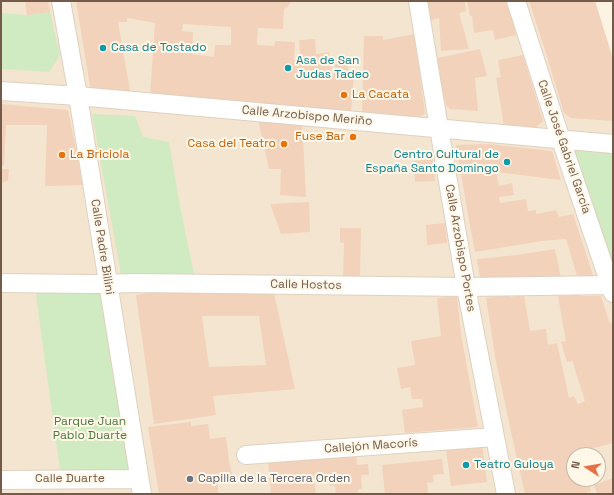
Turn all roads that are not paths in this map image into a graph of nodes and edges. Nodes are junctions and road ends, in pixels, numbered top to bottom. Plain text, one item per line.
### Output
1 (61, 1) edge
2 (418, 1) edge
3 (516, 1) edge
4 (1, 91) edge
5 (78, 96) junction
6 (438, 128) junction
7 (561, 140) junction
8 (613, 144) edge
9 (1, 283) edge
10 (108, 284) junction
11 (466, 287) junction
12 (612, 289) edge
13 (495, 437) junction
14 (246, 455) dead end
15 (1, 480) edge
16 (141, 487) edge
17 (506, 494) edge

1 - 5 street, Calle Padre Billini
2 - 6 street, Calle Arzobispo Portes
3 - 7 street, Calle José Gabriel García
4 - 5 street, Calle Arzobispo Meriño
5 - 6 street, Calle Arzobispo Meriño
5 - 10 street, Calle Padre Billini
6 - 7 street, Calle Arzobispo Meriño
6 - 11 street, Calle Arzobispo Portes
7 - 8 street, Calle Arzobispo Meriño
7 - 12 street, Calle José Gabriel García
9 - 10 street, Calle Hostos
10 - 11 street, Calle Hostos
10 - 16 street, Calle Padre Billini
11 - 12 street, Calle Hostos
11 - 13 street, Calle Arzobispo Portes
13 - 14 street, Callejón Macorís
13 - 17 street, Calle Arzobispo Portes
15 - 16 street, Calle Duarte

